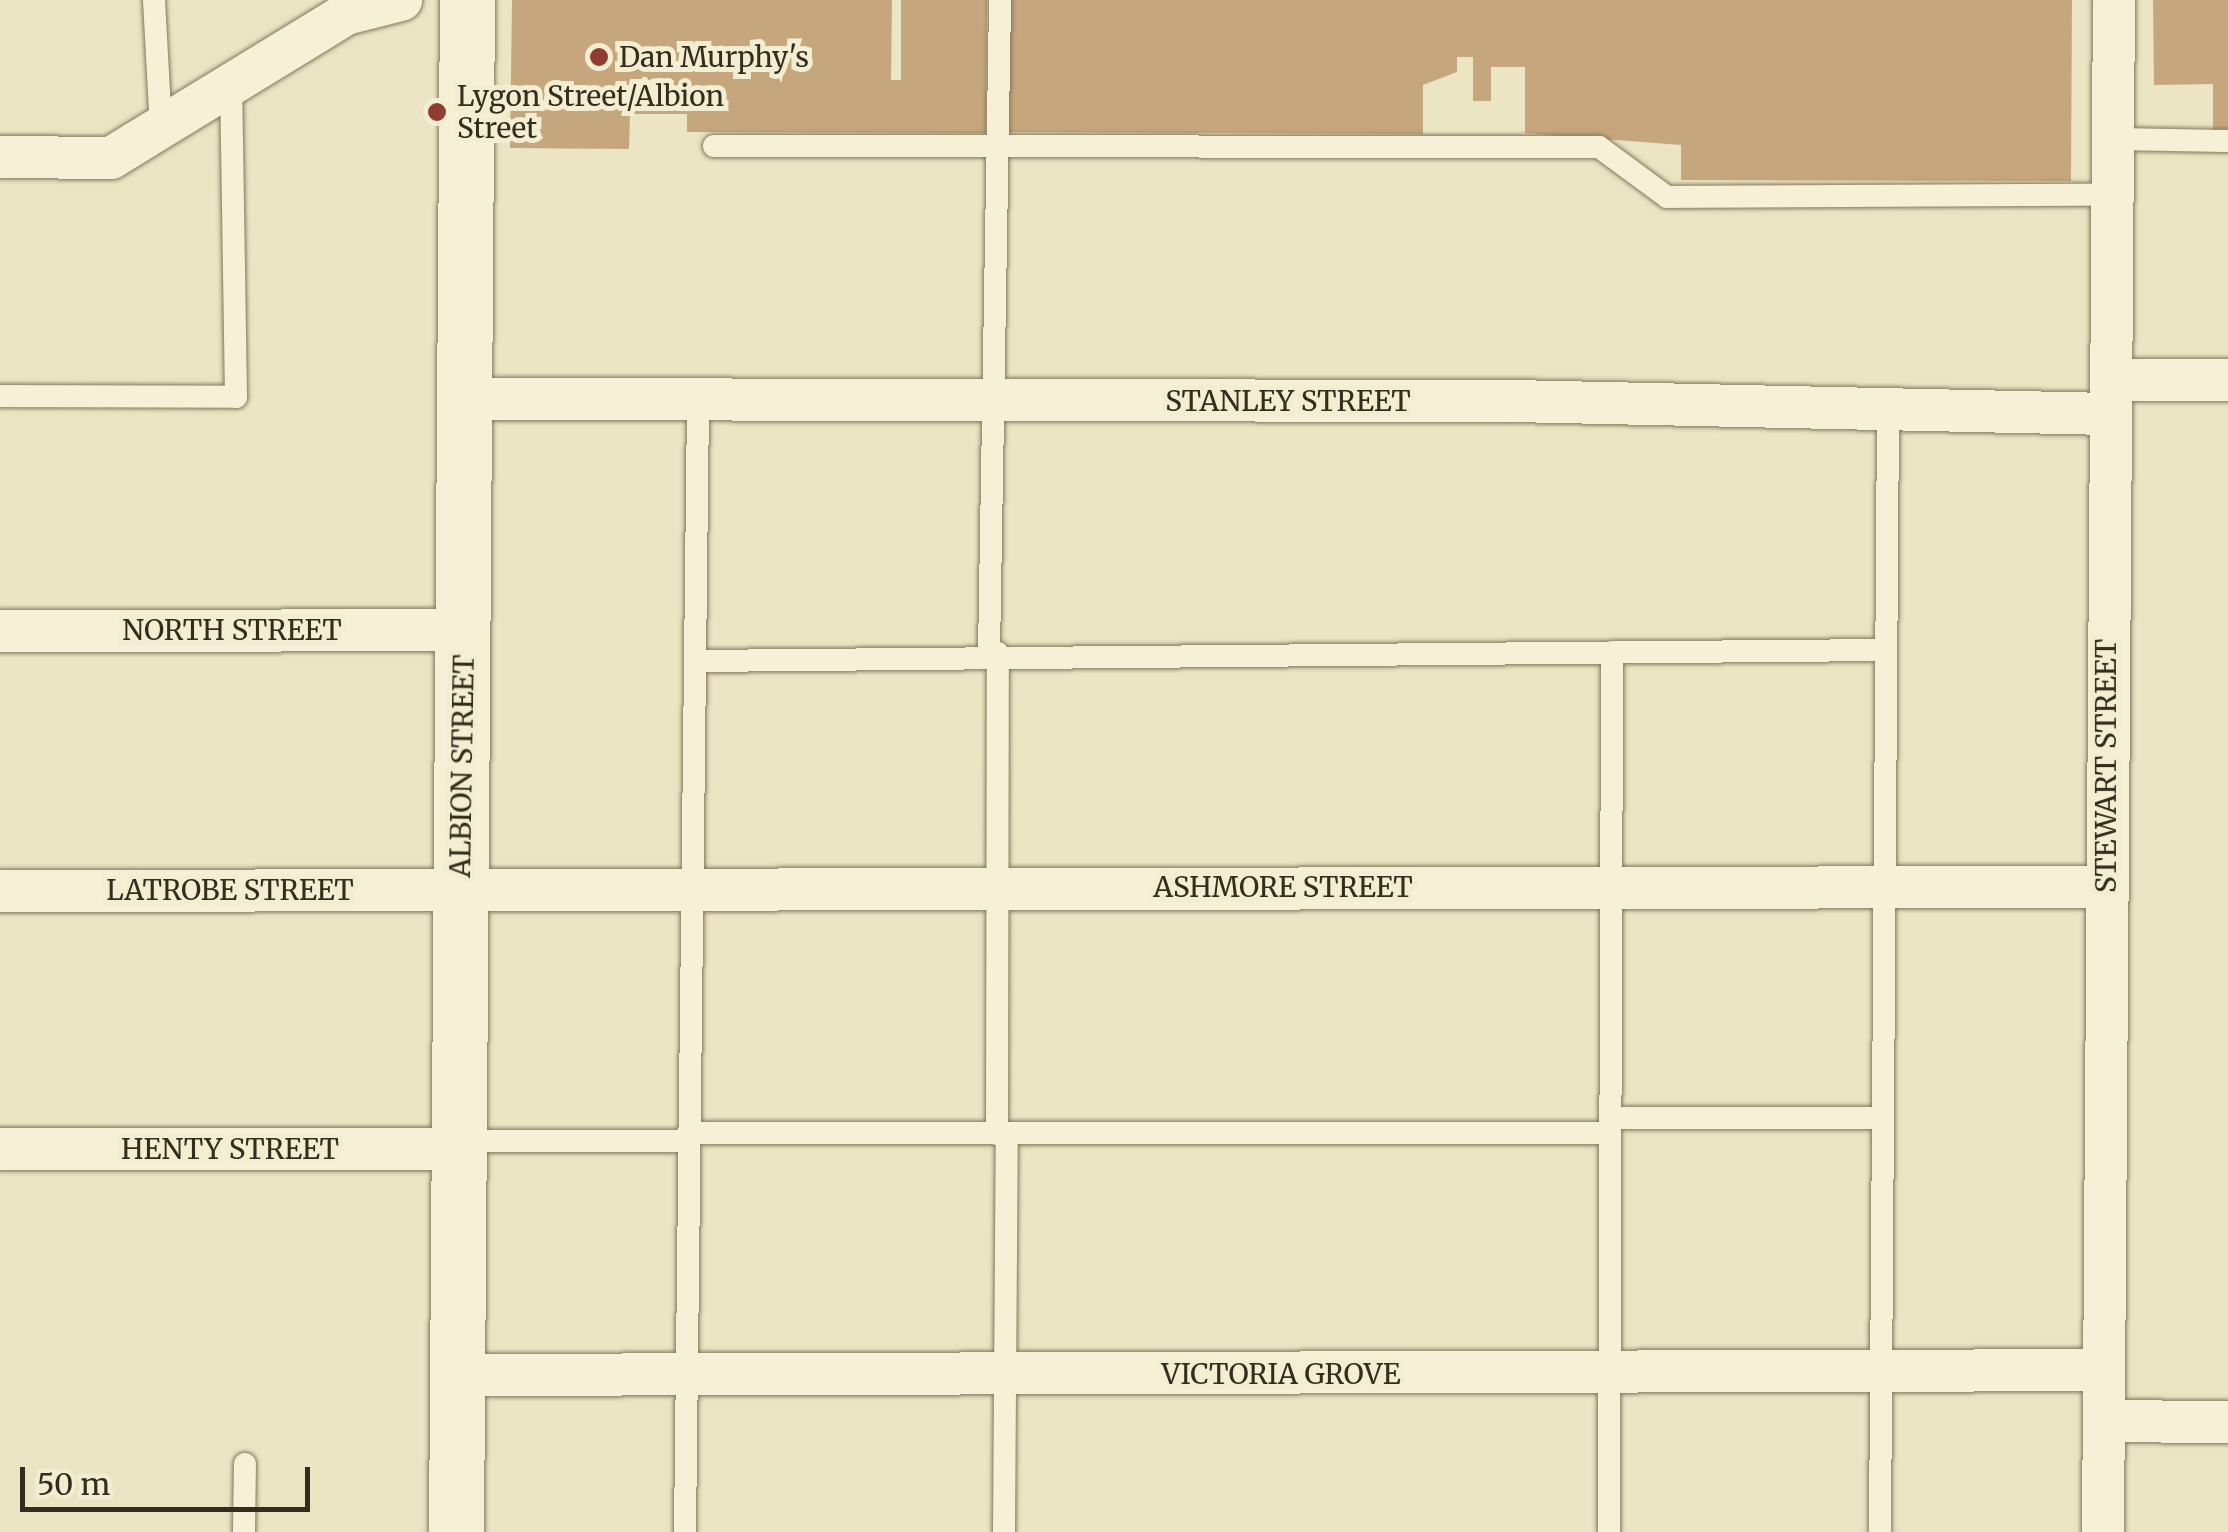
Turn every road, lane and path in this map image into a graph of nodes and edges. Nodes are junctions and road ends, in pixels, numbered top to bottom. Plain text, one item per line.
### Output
1 (154, 0) edge
2 (400, 0) edge
3 (467, 0) edge
4 (1000, 0) edge
5 (2114, 0) edge
6 (231, 87) junction
7 (161, 130) junction
8 (2113, 140) junction
9 (2228, 141) edge
10 (714, 146) dead end
11 (998, 147) junction
12 (0, 157) edge
13 (2112, 195) junction
14 (2228, 380) edge
15 (698, 395) junction
16 (0, 396) edge
17 (2110, 397) junction
18 (470, 399) junction
19 (994, 400) junction
20 (1888, 414) junction
21 (0, 630) edge
22 (464, 630) junction
23 (1886, 650) junction
24 (1612, 652) junction
25 (994, 653) junction
26 (695, 661) junction
27 (1614, 886) junction
28 (692, 887) junction
29 (2106, 887) junction
30 (996, 888) junction
31 (1884, 888) junction
32 (460, 890) junction
33 (0, 891) edge
34 (1883, 1118) junction
35 (1610, 1125) junction
36 (1002, 1134) junction
37 (688, 1137) junction
38 (459, 1145) junction
39 (0, 1149) edge
40 (1882, 1370) junction
41 (2102, 1370) junction
42 (1610, 1372) junction
43 (459, 1374) junction
44 (687, 1375) junction
45 (1004, 1376) junction
46 (2104, 1421) junction
47 (2228, 1422) edge
48 (245, 1464) dead end
49 (244, 1532) edge
50 (456, 1532) edge
51 (685, 1532) edge
52 (1004, 1532) edge
53 (1609, 1532) edge
54 (1880, 1532) edge
55 (2103, 1532) edge

1 - 7 lane
2 - 6 street
3 - 18 street, ALBION STREET
4 - 11 lane
5 - 8 street, STEWART STREET
6 - 7 street
6 - 16 lane
7 - 12 street
8 - 9 lane
8 - 13 street, STEWART STREET
10 - 11 lane
11 - 13 lane
11 - 19 lane
13 - 17 street, STEWART STREET
14 - 17 street, STANLEY STREET
15 - 18 street, STANLEY STREET
15 - 19 street, STANLEY STREET
15 - 26 lane
17 - 20 street, STANLEY STREET
17 - 29 street, STEWART STREET
18 - 22 street, ALBION STREET
19 - 20 street, STANLEY STREET
19 - 25 lane
20 - 23 lane
21 - 22 street, NORTH STREET
22 - 32 street, ALBION STREET
23 - 24 lane
23 - 31 lane
24 - 25 lane
24 - 27 lane
25 - 26 lane
25 - 30 lane
26 - 28 lane
27 - 30 street, ASHMORE STREET
27 - 31 street, ASHMORE STREET
27 - 35 lane
28 - 30 street, ASHMORE STREET
28 - 32 street, ASHMORE STREET
28 - 37 lane
29 - 31 street, ASHMORE STREET
29 - 41 street, STEWART STREET
30 - 36 lane
31 - 34 lane
32 - 33 street, LATROBE STREET
32 - 38 street, ALBION STREET
34 - 35 lane
34 - 40 lane
35 - 36 lane
35 - 42 lane
36 - 37 lane
36 - 45 lane
37 - 38 lane
37 - 44 lane
38 - 39 street, HENTY STREET
38 - 43 street, ALBION STREET
40 - 41 street, VICTORIA GROVE
40 - 42 street, VICTORIA GROVE
40 - 54 lane
41 - 46 street, STEWART STREET
42 - 45 street, VICTORIA GROVE
42 - 53 lane
43 - 44 street, VICTORIA GROVE
43 - 50 street, ALBION STREET
44 - 45 street, VICTORIA GROVE
44 - 51 lane
45 - 52 lane
46 - 47 street
46 - 55 street, STEWART STREET
48 - 49 lane

